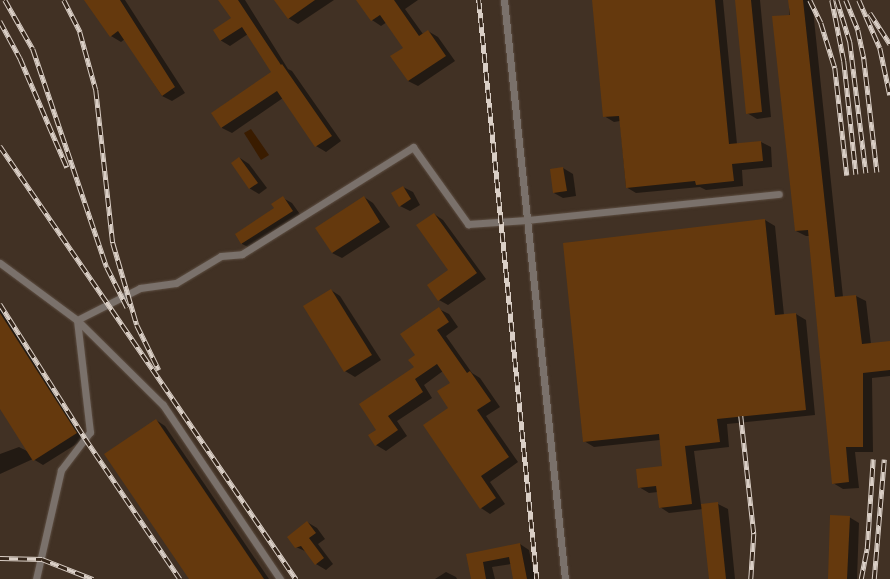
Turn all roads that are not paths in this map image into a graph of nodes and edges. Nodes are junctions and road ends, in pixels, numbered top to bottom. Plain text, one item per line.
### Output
1 (504, 0) edge
2 (779, 194) dead end
3 (527, 220) junction
4 (0, 263) edge
5 (77, 320) junction
6 (36, 579) edge
7 (280, 579) edge
8 (565, 579) edge

1 - 3 lane
2 - 3 lane
3 - 5 lane
3 - 8 lane
4 - 5 lane
5 - 6 lane
5 - 7 lane

